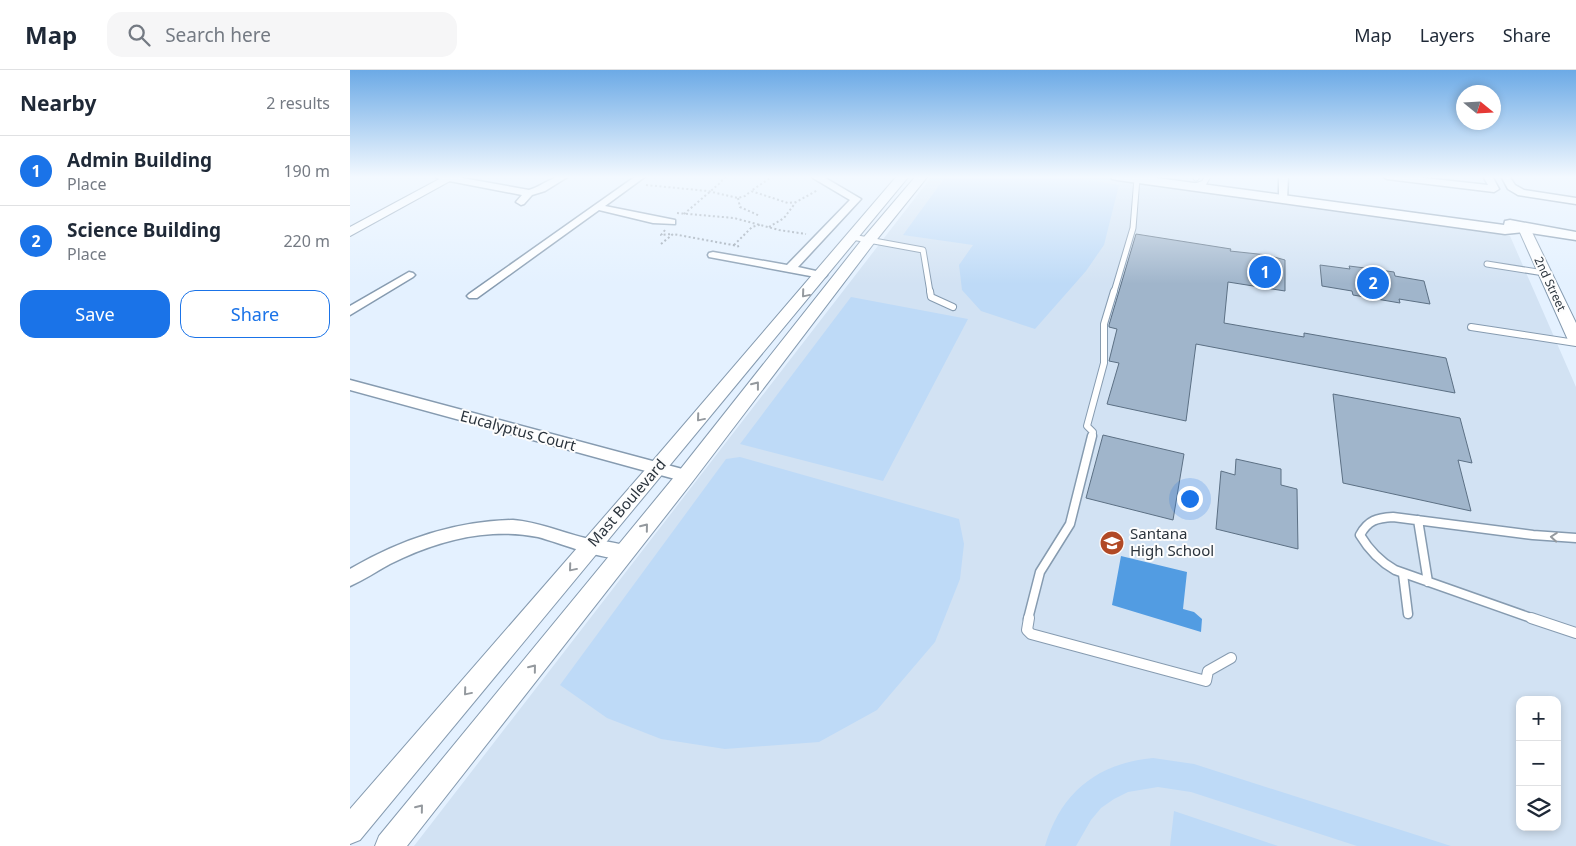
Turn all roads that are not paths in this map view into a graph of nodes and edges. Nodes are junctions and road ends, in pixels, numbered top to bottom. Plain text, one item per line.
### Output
1 (384, 212) edge
2 (590, 212) edge
3 (619, 212) edge
4 (844, 212) edge
5 (879, 212) edge
6 (886, 212) edge
7 (1134, 212) edge
8 (1428, 212) edge
9 (672, 217) road end
10 (1524, 228) junction
11 (350, 232) edge
12 (1576, 236) edge
13 (860, 239) junction
14 (713, 255) dead end
15 (1487, 264) dead end
16 (790, 269) junction
17 (1544, 273) junction
18 (409, 275) dead end
19 (821, 275) junction
20 (473, 296) dead end
21 (953, 307) dead end
22 (350, 311) edge
23 (1471, 327) dead end
24 (1576, 342) edge
25 (350, 385) edge
26 (658, 468) junction
27 (686, 476) junction
28 (1418, 520) junction
29 (1576, 538) edge
30 (591, 545) junction
31 (625, 552) junction
32 (1403, 574) junction
33 (350, 578) edge
34 (1428, 582) junction
35 (1408, 614) dead end
36 (1576, 633) edge
37 (1231, 658) dead end
38 (350, 830) edge
39 (389, 846) edge

1 - 11 street
2 - 20 street
3 - 9 street
4 - 16 street
5 - 13 street, Mast Boulevard
6 - 13 street, Mast Boulevard
7 - 37 lane
8 - 10 main road
10 - 12 main road
10 - 17 street, 2nd Street
13 - 19 street, Mast Boulevard
13 - 21 lane
27 -> 13 street, Mast Boulevard
14 - 16 street
15 - 17 lane
16 - 19 street
17 - 24 street, 2nd Street
18 - 22 street
19 -> 26 street, Mast Boulevard
23 - 24 lane
25 - 26 street, Eucalyptus Court
26 - 27 street, Eucalyptus Court
26 - 30 street, Mast Boulevard
31 -> 27 street, Mast Boulevard
29 -> 28 lane
28 - 32 lane
28 - 34 lane
30 - 31 street
30 - 33 street
30 -> 38 street, Mast Boulevard
39 -> 31 street, Mast Boulevard
32 - 34 lane
32 - 35 lane
34 - 36 lane

